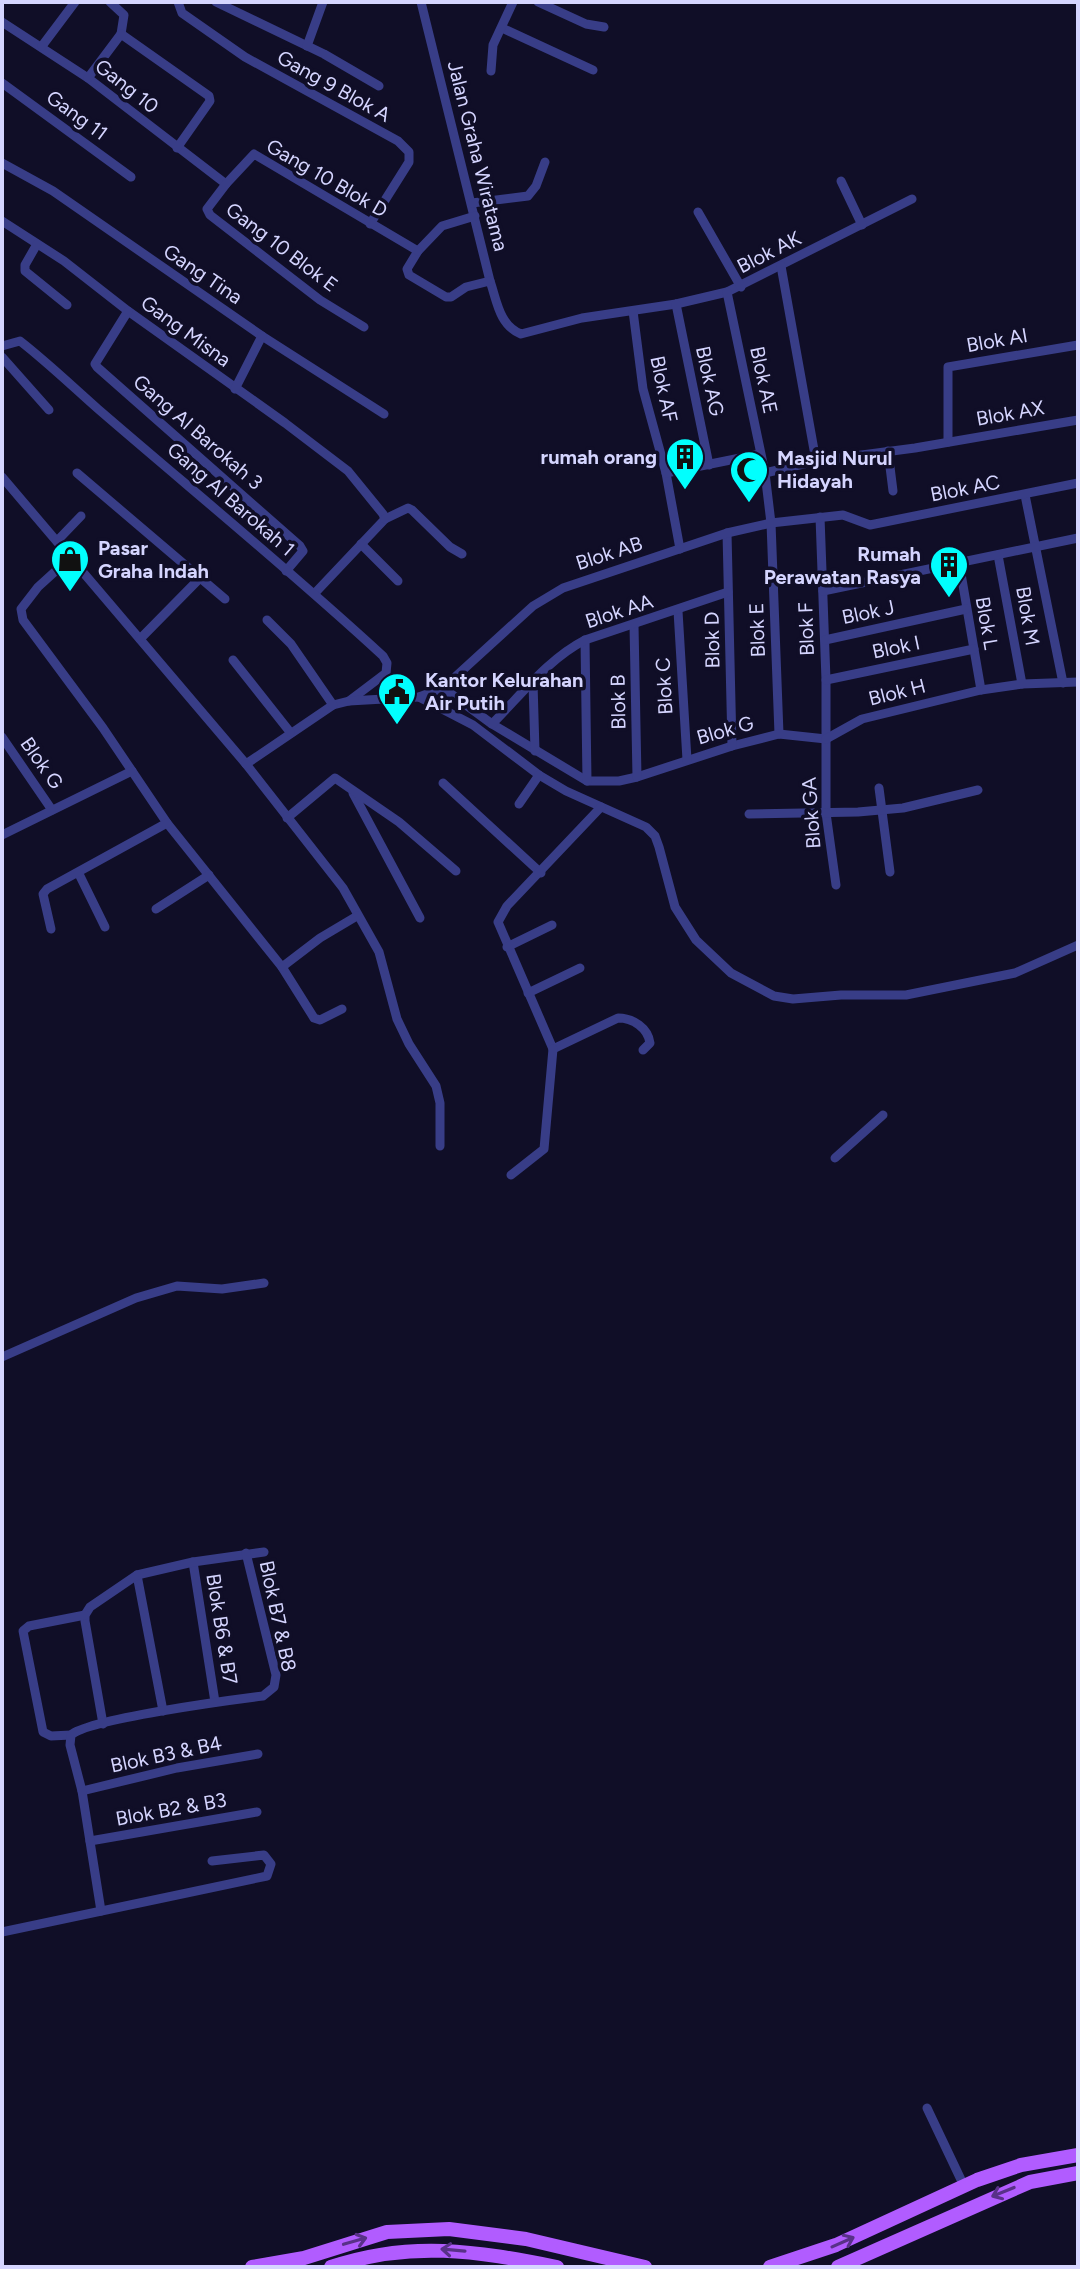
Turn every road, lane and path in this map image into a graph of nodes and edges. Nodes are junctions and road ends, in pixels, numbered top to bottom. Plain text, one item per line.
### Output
1 (75, 2) edge
2 (110, 2) edge
3 (178, 2) edge
4 (323, 2) edge
5 (421, 2) edge
6 (513, 2) edge
7 (538, 2) edge
8 (223, 3) edge
9 (2, 22) edge
10 (604, 27) dead end
11 (502, 28) junction
12 (121, 34) junction
13 (42, 46) junction
14 (307, 46) junction
15 (593, 70) dead end
16 (491, 71) dead end
17 (88, 78) junction
18 (2, 83) edge
19 (379, 86) dead end
20 (177, 148) junction
21 (545, 162) dead end
22 (2, 163) edge
23 (131, 177) dead end
24 (841, 181) dead end
25 (226, 184) junction
26 (912, 199) dead end
27 (472, 203) junction
28 (698, 212) dead end
29 (475, 216) junction
30 (2, 221) edge
31 (370, 224) junction
32 (862, 225) junction
33 (37, 244) junction
34 (418, 251) junction
35 (781, 266) junction
36 (490, 281) junction
37 (741, 287) junction
38 (727, 292) junction
39 (676, 304) junction
40 (67, 305) dead end
41 (128, 311) junction
42 (633, 311) junction
43 (502, 318) joint
44 (364, 327) dead end
45 (262, 336) junction
46 (1078, 345) edge
47 (2, 346) edge
48 (2, 357) edge
49 (235, 389) junction
50 (49, 410) dead end
51 (384, 414) dead end
52 (1078, 420) edge
53 (948, 442) junction
54 (888, 451) junction
55 (760, 454) junction
56 (816, 461) junction
57 (709, 465) junction
58 (77, 473) dead end
59 (666, 473) junction
60 (765, 473) junction
61 (2, 477) edge
62 (1078, 483) edge
63 (893, 491) dead end
64 (1025, 495) junction
65 (81, 516) dead end
66 (820, 517) junction
67 (385, 519) junction
68 (771, 523) junction
69 (727, 533) junction
70 (1078, 538) edge
71 (57, 541) junction
72 (361, 544) junction
73 (1037, 545) junction
74 (680, 549) junction
75 (462, 554) dead end
76 (998, 555) junction
77 (71, 557) junction
78 (959, 562) junction
79 (286, 571) junction
80 (201, 577) junction
81 (398, 581) dead end
82 (823, 591) junction
83 (728, 592) junction
84 (315, 593) junction
85 (225, 599) dead end
86 (966, 609) junction
87 (678, 611) junction
88 (267, 620) dead end
89 (634, 625) junction
90 (140, 639) junction
91 (585, 640) junction
92 (825, 640) junction
93 (974, 649) junction
94 (233, 660) dead end
95 (826, 680) junction
96 (1078, 682) edge
97 (533, 683) junction
98 (1063, 683) junction
99 (1022, 684) junction
100 (443, 688) junction
101 (981, 690) junction
102 (419, 697) junction
103 (349, 701) junction
104 (333, 705) junction
105 (492, 724) junction
106 (290, 732) junction
107 (779, 734) junction
108 (2, 737) edge
109 (826, 739) junction
110 (732, 746) junction
111 (535, 751) junction
112 (687, 760) junction
113 (246, 764) junction
114 (132, 771) junction
115 (539, 775) junction
116 (637, 777) junction
117 (587, 781) junction
118 (443, 783) dead end
119 (879, 788) dead end
120 (351, 790) junction
121 (978, 790) dead end
122 (519, 804) dead end
123 (601, 807) junction
124 (52, 810) junction
125 (881, 810) junction
126 (826, 813) junction
127 (749, 814) dead end
128 (287, 818) junction
129 (167, 823) junction
130 (2, 835) edge
131 (456, 871) dead end
132 (890, 872) dead end
133 (541, 873) junction
134 (79, 874) junction
135 (209, 875) junction
136 (836, 885) dead end
137 (156, 909) dead end
138 (357, 916) junction
139 (420, 918) dead end
140 (552, 925) dead end
141 (105, 927) dead end
142 (51, 929) dead end
143 (1078, 945) edge
144 (507, 947) junction
145 (282, 967) junction
146 (580, 968) dead end
147 (528, 993) junction
148 (342, 1009) dead end
149 (553, 1049) junction
150 (643, 1050) dead end
151 (883, 1115) dead end
152 (440, 1146) dead end
153 (835, 1158) dead end
154 (511, 1175) dead end
155 (264, 1283) dead end
156 (2, 1357) edge
157 (264, 1552) dead end
158 (246, 1553) junction
159 (193, 1562) junction
160 (137, 1575) junction
161 (85, 1615) junction
162 (215, 1702) junction
163 (163, 1711) junction
164 (103, 1724) junction
165 (70, 1740) junction
166 (258, 1754) dead end
167 (82, 1791) junction
168 (257, 1812) dead end
169 (90, 1841) junction
170 (212, 1861) dead end
171 (101, 1911) junction
172 (2, 1932) edge
173 (927, 2108) dead end
174 (1078, 2155) edge
175 (1078, 2173) edge
176 (964, 2186) junction
177 (252, 2267) edge
178 (331, 2267) edge
179 (557, 2267) edge
180 (645, 2267) edge
181 (770, 2267) edge
182 (838, 2267) edge

1 - 13 street
2 - 12 street
3 - 31 street, Gang 9 Blok A
4 - 14 street
5 - 27 street, Jalan Graha Wiratama
6 - 11 street
7 - 10 street
8 - 14 street
9 - 13 street, Gang 10
11 - 15 street
11 - 16 street
12 - 17 street
12 - 20 street
13 - 17 street, Gang 10
14 - 19 street
17 - 20 street, Gang 10
18 - 23 street, Gang 11
20 - 25 street, Gang 10
21 - 27 street
22 - 45 street, Gang Tina
24 - 32 street
25 - 31 street, Gang 10 Blok D
25 - 44 street, Gang 10 Blok E
26 - 32 street, Blok AK
27 - 29 street, Jalan Graha Wiratama
28 - 37 street
29 - 34 street
29 - 36 street, Jalan Graha Wiratama
30 - 33 street, Gang Misna
31 - 34 street, Gang 10 Blok D
32 - 35 street, Blok AK
33 - 40 street
33 - 41 street, Gang Misna
34 - 36 street
35 - 37 street, Blok AK
35 - 56 street
36 - 43 street, Jalan Graha Wiratama
37 - 38 street, Blok AK
38 - 39 street, Blok AK
38 - 55 street, Blok AE
39 - 42 street, Blok AK
39 - 57 street, Blok AG
41 - 49 street, Gang Misna
41 - 79 street, Gang Al Barokah 3
42 - 43 street, Blok AK
42 - 59 street, Blok AF
45 - 49 street
45 - 51 street, Gang Tina
46 - 53 street, Blok AI
47 - 79 street, Gang Al Barokah 1
48 - 50 street
49 - 67 street, Gang Misna
52 - 53 street, Blok AX
53 - 54 street, Blok AX
54 - 56 street, Blok AX
54 - 63 street
55 - 57 street
55 - 60 street, Blok AE
56 - 60 street, Blok AX
57 - 59 street
58 - 80 street
59 - 74 street, Blok AF
60 - 68 street, Blok AE
61 - 71 street
62 - 64 street, Blok AC
64 - 66 street, Blok AC
64 - 73 street
65 - 71 street
66 - 68 street, Blok AB
66 - 82 street, Blok F
67 - 72 street
67 - 75 street
68 - 69 street, Blok AB
68 - 107 street, Blok E
69 - 74 street, Blok AB
69 - 83 street, Blok D
70 - 73 street
71 - 77 street
72 - 81 street
72 - 84 street
73 - 76 street
73 - 98 street
74 - 100 street, Blok AB
76 - 78 street
76 - 99 street, Blok M
77 - 90 street
77 - 114 street
78 - 82 street
78 - 86 street, Blok L
79 - 84 street, Gang Al Barokah 1
80 - 85 street
80 - 90 street
82 - 92 street, Blok F
83 - 87 street, Blok AA
83 - 110 street, Blok D
84 - 103 street, Gang Al Barokah 1
86 - 92 street, Blok J
86 - 93 street, Blok L
87 - 89 street, Blok AA
87 - 112 street, Blok C
88 - 104 street
89 - 91 street, Blok AA
89 - 116 street, Blok B
90 - 113 street
91 - 97 street, Blok AA
91 - 117 street
92 - 95 street, Blok F
93 - 95 street, Blok I
93 - 101 street, Blok L
94 - 106 street
95 - 109 street, Blok F
96 - 98 street, Blok H
97 - 105 street, Blok AA
97 - 111 street
98 - 99 street, Blok H
99 - 101 street, Blok H
100 - 102 street
100 - 105 street
101 - 109 street, Blok H
102 - 103 street
102 - 115 street
103 - 104 street
104 - 106 street
105 - 111 street
106 - 113 street
107 - 109 street, Blok G
107 - 110 street, Blok G
108 - 124 street, Blok G
109 - 126 street, Blok GA
110 - 112 street, Blok G
111 - 117 street
112 - 116 street, Blok G
113 - 128 street
114 - 124 street
114 - 129 street
115 - 122 street
115 - 123 street
116 - 117 street, Blok G
118 - 133 street
119 - 125 street
120 - 128 street
120 - 131 street
120 - 139 street
121 - 125 street
123 - 133 street
123 - 143 street
124 - 130 street
125 - 126 street
125 - 132 street
126 - 127 street
126 - 136 street, Blok GA
128 - 138 street
129 - 134 street
129 - 135 street
133 - 144 street
134 - 141 street
134 - 142 street
135 - 137 street
135 - 145 street
138 - 145 street
138 - 152 street
140 - 144 street
144 - 147 street
145 - 148 street
146 - 147 street
147 - 149 street
149 - 150 street
149 - 154 street
151 - 153 street
155 - 156 street
157 - 158 street
158 - 159 street
158 - 162 street, Blok B7 & B8
159 - 160 street
159 - 162 street, Blok B6 & B7
160 - 161 street
160 - 163 street
161 - 164 street
161 - 165 street
162 - 163 street
163 - 164 street
164 - 165 street
165 - 167 street
166 - 167 street, Blok B3 & B4
167 - 169 street
168 - 169 street, Blok B2 & B3
169 - 171 street
170 - 171 street
171 - 172 street
173 - 176 street
174 - 176 main road
175 -> 182 main road
181 -> 176 main road
177 -> 180 main road
179 -> 178 main road

